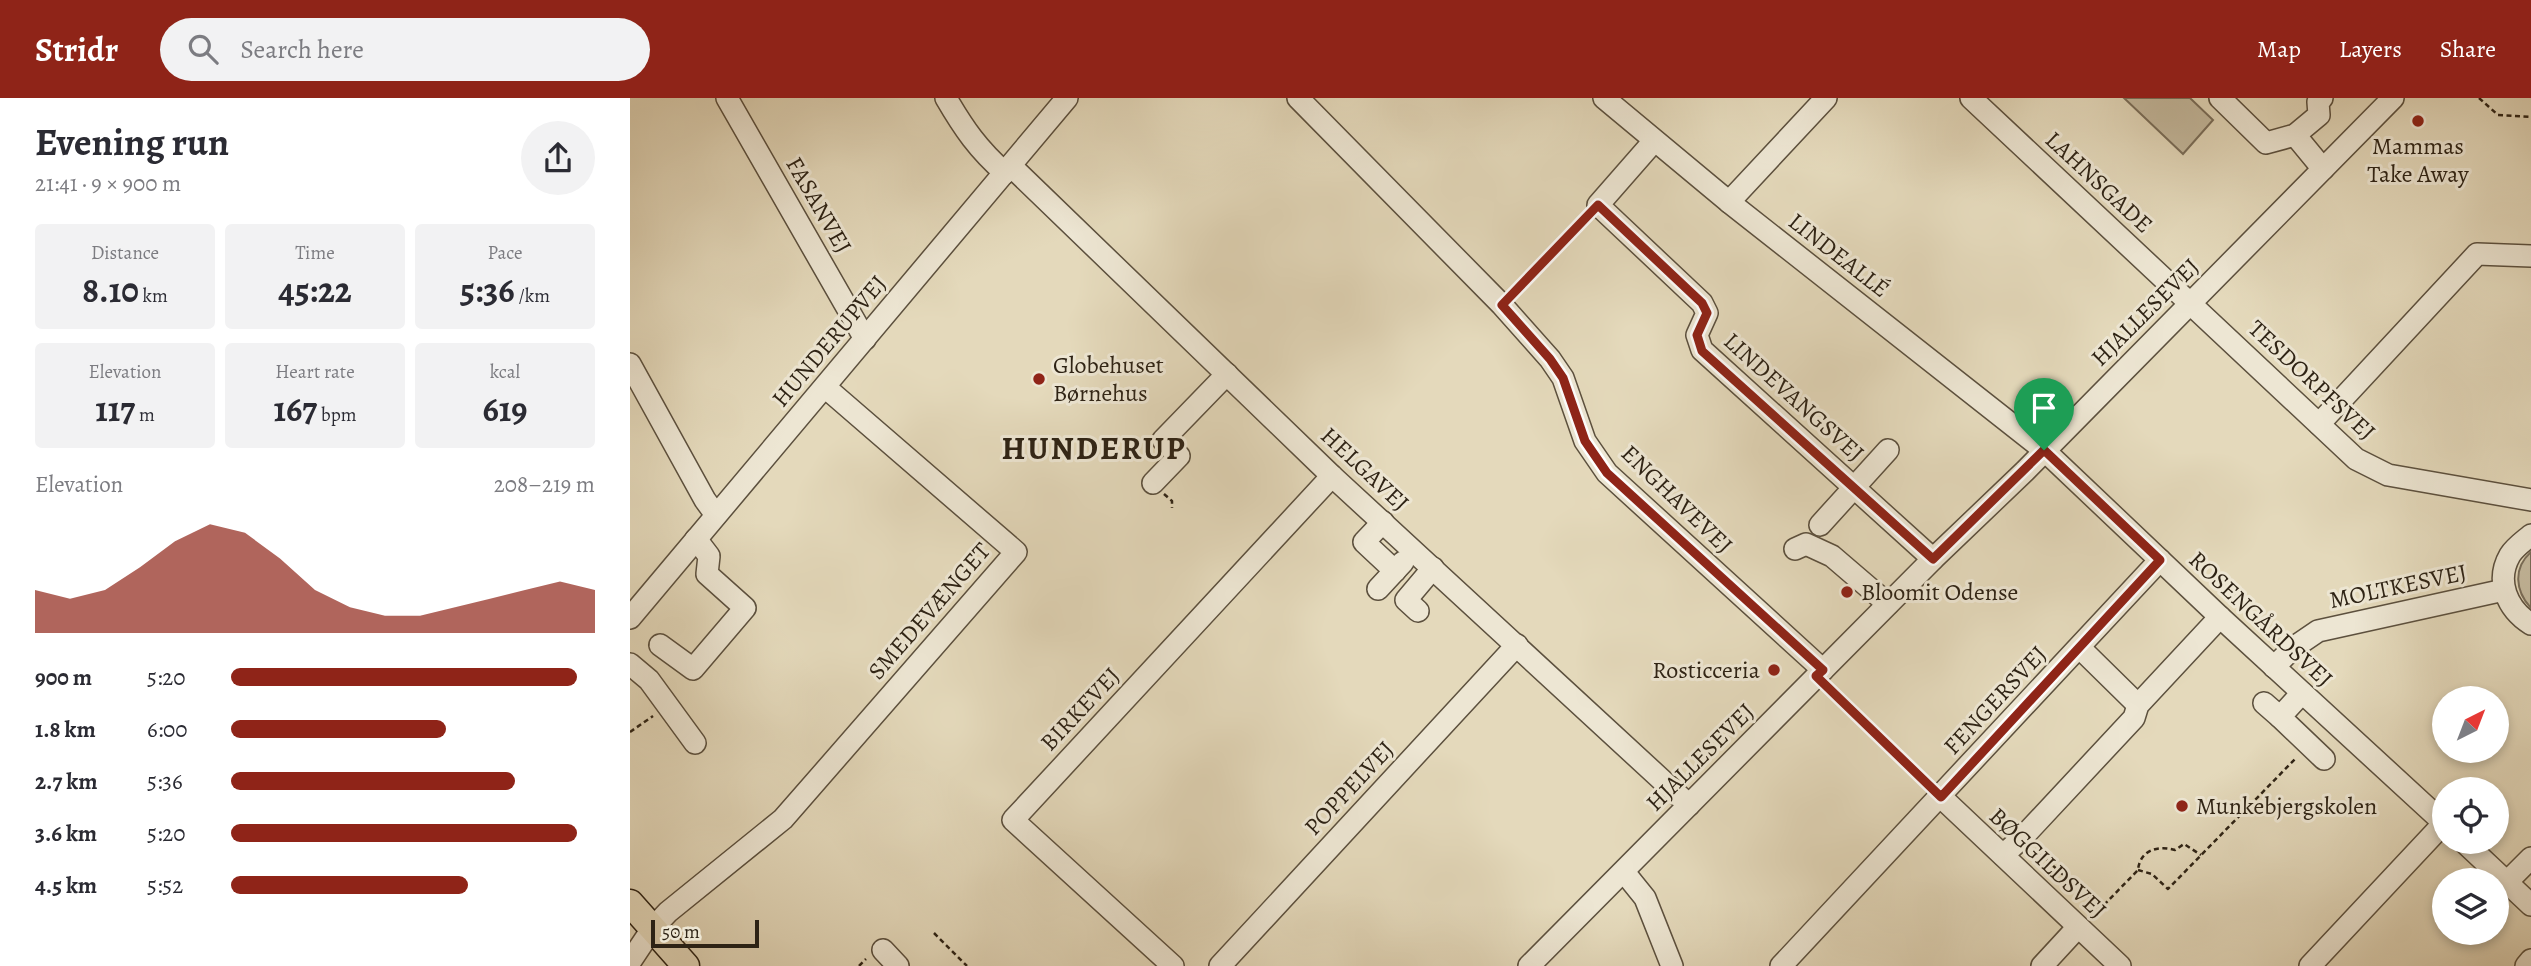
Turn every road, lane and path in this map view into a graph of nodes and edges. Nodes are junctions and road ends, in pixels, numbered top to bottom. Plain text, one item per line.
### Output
1 (727, 98) edge
2 (946, 98) edge
3 (1067, 98) edge
4 (1298, 98) edge
5 (1604, 98) edge
6 (1826, 98) edge
7 (1971, 98) edge
8 (2220, 98) edge
9 (2322, 98) edge
10 (2393, 98) edge
11 (2479, 98) edge
12 (2531, 117) edge
13 (2295, 135) junction
14 (1654, 141) junction
15 (2323, 169) junction
16 (1008, 170) junction
17 (1729, 202) junction
18 (1598, 205) junction
19 (2531, 256) edge
20 (2190, 304) junction
21 (1502, 305) junction
22 (865, 339) junction
23 (630, 364) edge
24 (1227, 374) junction
25 (825, 387) junction
26 (2319, 424) junction
27 (1888, 450) dead end
28 (2044, 450) junction
29 (1332, 476) junction
30 (1153, 483) dead end
31 (1854, 487) junction
32 (2531, 500) edge
33 (716, 515) junction
34 (1383, 522) junction
35 (1820, 525) dead end
36 (2531, 535) edge
37 (696, 539) junction
38 (1795, 549) dead end
39 (1413, 550) junction
40 (1933, 559) junction
41 (2160, 560) junction
42 (1433, 568) junction
43 (1395, 571) junction
44 (1378, 589) dead end
45 (2504, 590) junction
46 (1888, 604) junction
47 (1418, 611) dead end
48 (2220, 617) junction
49 (630, 618) edge
50 (2531, 624) edge
51 (660, 645) dead end
52 (1517, 645) junction
53 (2080, 648) junction
54 (630, 664) edge
55 (2274, 667) junction
56 (1819, 673) junction
57 (2302, 692) junction
58 (668, 705) junction
59 (2138, 705) junction
60 (630, 732) edge
61 (695, 743) dead end
62 (2319, 754) joint
63 (1941, 797) junction
64 (1689, 805) junction
65 (2432, 812) edge
66 (2432, 836) edge
67 (2025, 841) dead end
68 (2477, 854) edge
69 (2003, 855) junction
70 (2201, 855) junction
71 (2531, 858) edge
72 (2492, 868) edge
73 (2138, 870) junction
74 (1623, 872) junction
75 (2509, 880) edge
76 (2509, 884) edge
77 (630, 903) edge
78 (2531, 905) edge
79 (2078, 927) junction
80 (652, 929) junction
81 (934, 933) dead end
82 (2531, 960) edge
83 (630, 962) edge
84 (686, 966) edge
85 (967, 966) edge
86 (1173, 966) edge
87 (1220, 966) edge
88 (1529, 966) edge
89 (1672, 966) edge
90 (1781, 966) edge
91 (2042, 966) edge
92 (2120, 966) edge
93 (2310, 966) edge
94 (2526, 966) edge

1 - 22 street, FASANVEJ
2 - 16 street, HELGAVEJ
3 - 16 street, HUNDERUPVEJ
4 - 21 street, ENGHAVEVEJ
5 - 14 street, LINDEALLÉ
6 - 17 street
7 - 20 street, LAHNSGADE
8 - 13 street
9 - 13 street
10 - 15 street, HJALLESEVEJ
11 - 12 path
13 - 15 street
14 - 17 street, LINDEALLÉ
14 - 18 street
15 - 20 street, HJALLESEVEJ
16 - 22 street, HUNDERUPVEJ
16 - 24 street, HELGAVEJ
17 - 28 street, LINDEALLÉ
18 - 21 path
18 - 31 street, LINDEVANGSVEJ
19 - 26 street
20 - 26 street, TESDORPFSVEJ
20 - 28 street, HJALLESEVEJ
21 - 56 street, ENGHAVEVEJ
22 - 25 street, HUNDERUPVEJ
23 - 33 street
24 - 29 street, HELGAVEJ
24 - 30 street
25 - 33 street, HUNDERUPVEJ
25 - 80 street, SMEDEVÆNGET
26 - 32 street, TESDORPFSVEJ
27 - 31 street
28 - 40 street, HJALLESEVEJ
28 - 41 street, ROSENGÅRDSVEJ
29 - 34 street, HELGAVEJ
29 - 86 street, BIRKEVEJ
31 - 35 street
31 - 40 street, LINDEVANGSVEJ
33 - 37 street, HUNDERUPVEJ
34 - 39 street, HELGAVEJ
34 - 43 street
36 - 45 street
37 - 49 street, HUNDERUPVEJ
37 - 51 street
38 - 46 street
39 - 42 street, HELGAVEJ
39 - 43 street
40 - 46 street, HJALLESEVEJ
41 - 48 street, ROSENGÅRDSVEJ
41 - 53 street, FENGERSVEJ
42 - 47 street
42 - 52 street, HELGAVEJ
43 - 44 street
45 - 50 street
45 - 55 street, MOLTKESVEJ
46 - 56 street, HJALLESEVEJ
48 - 55 street, ROSENGÅRDSVEJ
48 - 59 street
52 - 64 street, HELGAVEJ
52 - 87 street, POPPELVEJ
53 - 59 street
53 - 63 street, FENGERSVEJ
54 - 58 street
55 - 57 street, ROSENGÅRDSVEJ
56 - 63 path
56 - 64 street, HJALLESEVEJ
57 - 62 street
57 - 65 street, ROSENGÅRDSVEJ
58 - 60 path
58 - 61 street
59 - 69 street
62 - 70 path
63 - 69 street, BØGGILDSVEJ
63 - 90 street, FENGERSVEJ
64 - 74 street, HJALLESEVEJ
66 - 93 street
67 - 73 path
68 - 72 street
69 - 79 street, BØGGILDSVEJ
70 - 73 path
70 - 73 path
71 - 75 street
74 - 88 street, HJALLESEVEJ
74 - 89 street
76 - 78 street
77 - 80 main road
79 - 91 street
79 - 92 street, BØGGILDSVEJ
80 - 83 street
80 - 84 main road
81 - 85 path
82 - 94 street

